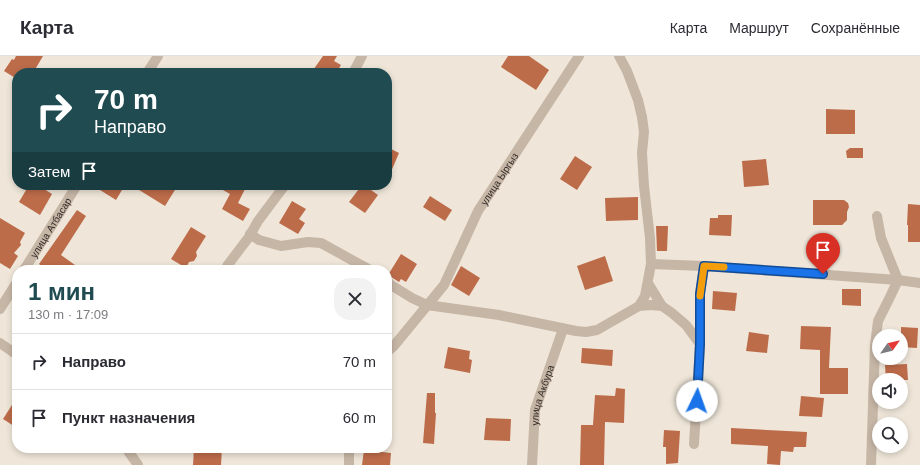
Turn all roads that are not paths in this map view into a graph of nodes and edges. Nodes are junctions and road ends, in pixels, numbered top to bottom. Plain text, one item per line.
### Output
1 (158, 56) edge
2 (362, 56) edge
3 (579, 56) edge
4 (619, 56) edge
5 (150, 68) edge
6 (356, 68) edge
7 (74, 190) edge
8 (281, 190) edge
9 (877, 216) dead end
10 (250, 234) junction
11 (651, 264) junction
12 (27, 265) edge
13 (229, 265) edge
14 (361, 265) edge
15 (704, 266) junction
16 (898, 280) junction
17 (648, 283) junction
18 (920, 283) edge
19 (392, 286) edge
20 (12, 290) edge
21 (428, 305) junction
22 (639, 306) junction
23 (662, 306) junction
24 (0, 309) edge
25 (563, 329) junction
26 (0, 343) edge
27 (700, 344) junction
28 (392, 348) edge
29 (12, 351) edge
30 (694, 444) dead end
31 (130, 453) edge
32 (349, 453) edge
33 (138, 465) edge
34 (349, 465) edge
35 (532, 465) edge
36 (871, 465) edge

1 - 5 street
2 - 6 street
3 - 21 street, улица Ыргыз
4 - 11 street
7 - 12 street, улица Атбасар
8 - 10 street
9 - 16 street
10 - 13 street
10 - 14 street
11 - 15 street
11 - 17 street
15 - 16 street
15 - 27 street
16 - 18 street
16 - 36 street
17 - 22 street
17 - 23 street
19 - 21 street
20 - 24 street
21 - 25 street
21 - 28 street, улица Ыргыз
22 - 23 street
22 - 25 street
23 - 27 street
25 - 35 street, улица Акбура
26 - 29 street
27 - 30 street
31 - 33 street
32 - 34 street

